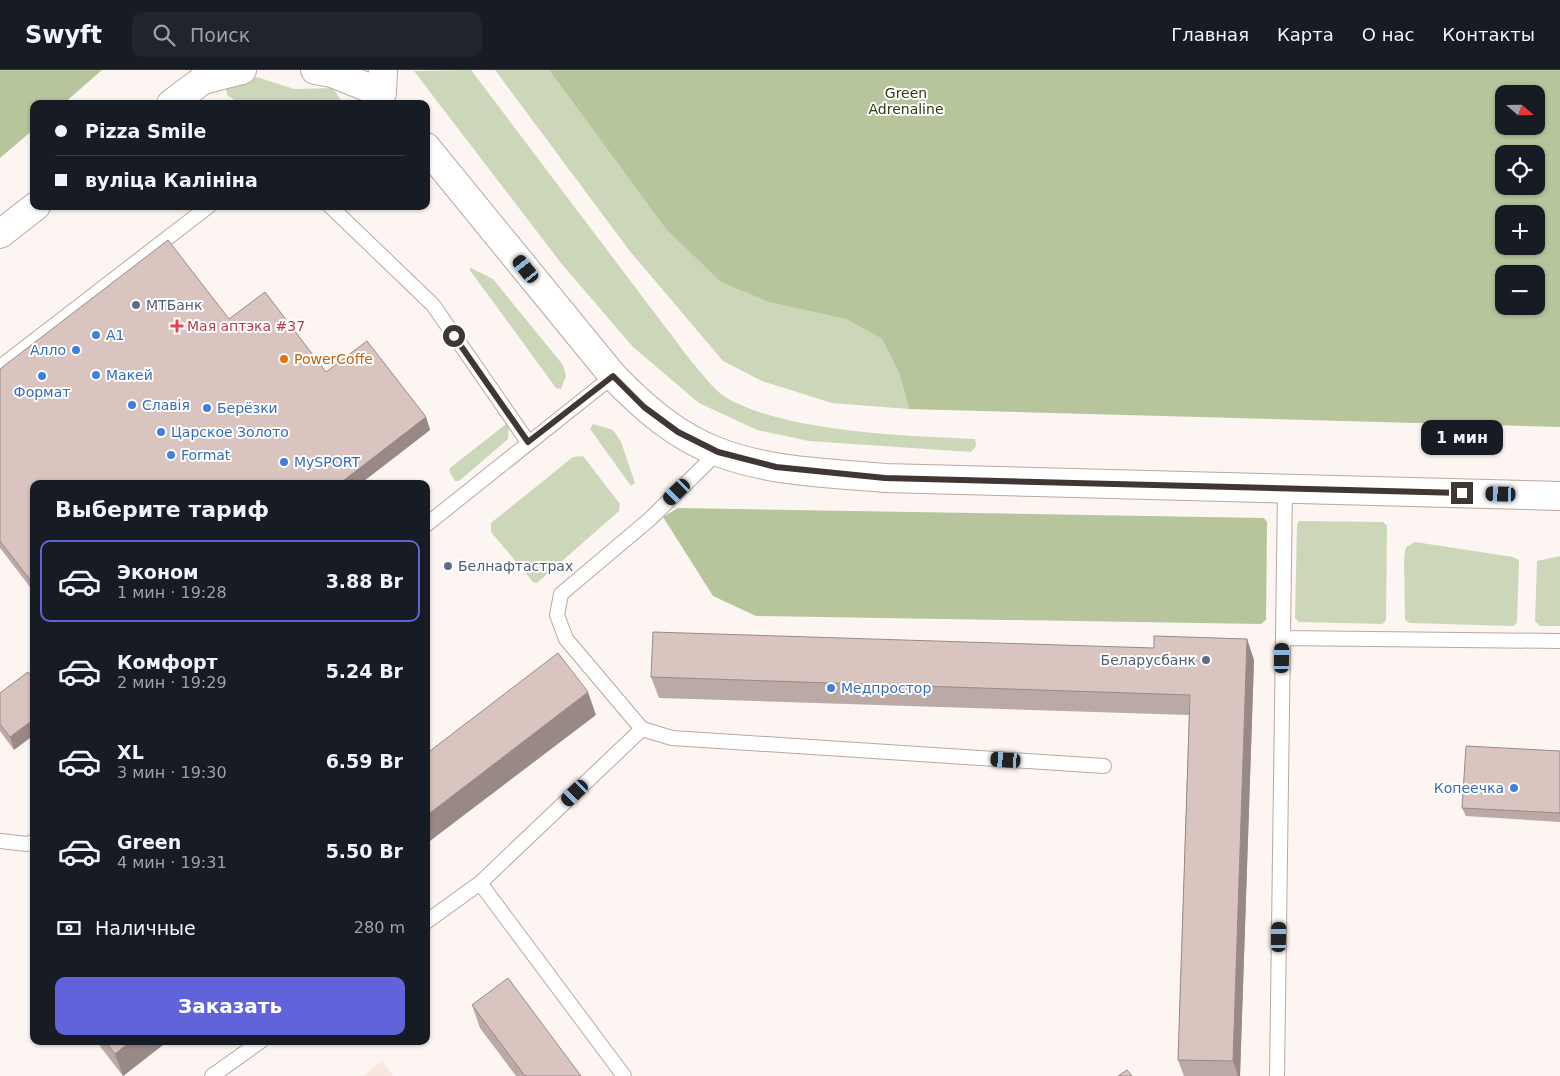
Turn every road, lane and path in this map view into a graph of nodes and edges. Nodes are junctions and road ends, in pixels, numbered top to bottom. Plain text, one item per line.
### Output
1 (242, 70) edge
2 (315, 70) edge
3 (364, 70) edge
4 (209, 73) edge
5 (385, 89) edge
6 (177, 100) edge
7 (430, 152) edge
8 (31, 210) edge
9 (204, 210) edge
10 (334, 210) edge
11 (0, 234) edge
12 (0, 367) edge
13 (613, 376) junction
14 (528, 442) junction
15 (718, 452) junction
16 (1285, 488) junction
17 (1560, 496) edge
18 (430, 522) edge
19 (1283, 638) junction
20 (1560, 641) edge
21 (642, 729) junction
22 (1104, 766) dead end
23 (0, 841) edge
24 (30, 843) edge
25 (480, 883) junction
26 (430, 919) edge
27 (255, 1045) edge
28 (212, 1076) edge
29 (624, 1076) edge
30 (1277, 1076) edge

1 - 4 main road
2 - 5 main road
3 - 5 main road
4 - 6 main road
7 - 13 main road
8 - 11 main road
9 - 12 lane
10 - 14 lane
13 - 14 lane
13 - 15 main road
14 - 18 lane
15 - 16 main road
15 - 21 lane
16 - 17 main road
16 - 19 lane
19 - 20 lane
19 - 30 lane
21 - 22 lane
21 - 25 lane
23 - 24 lane
25 - 26 lane
25 - 29 lane
27 - 28 lane

